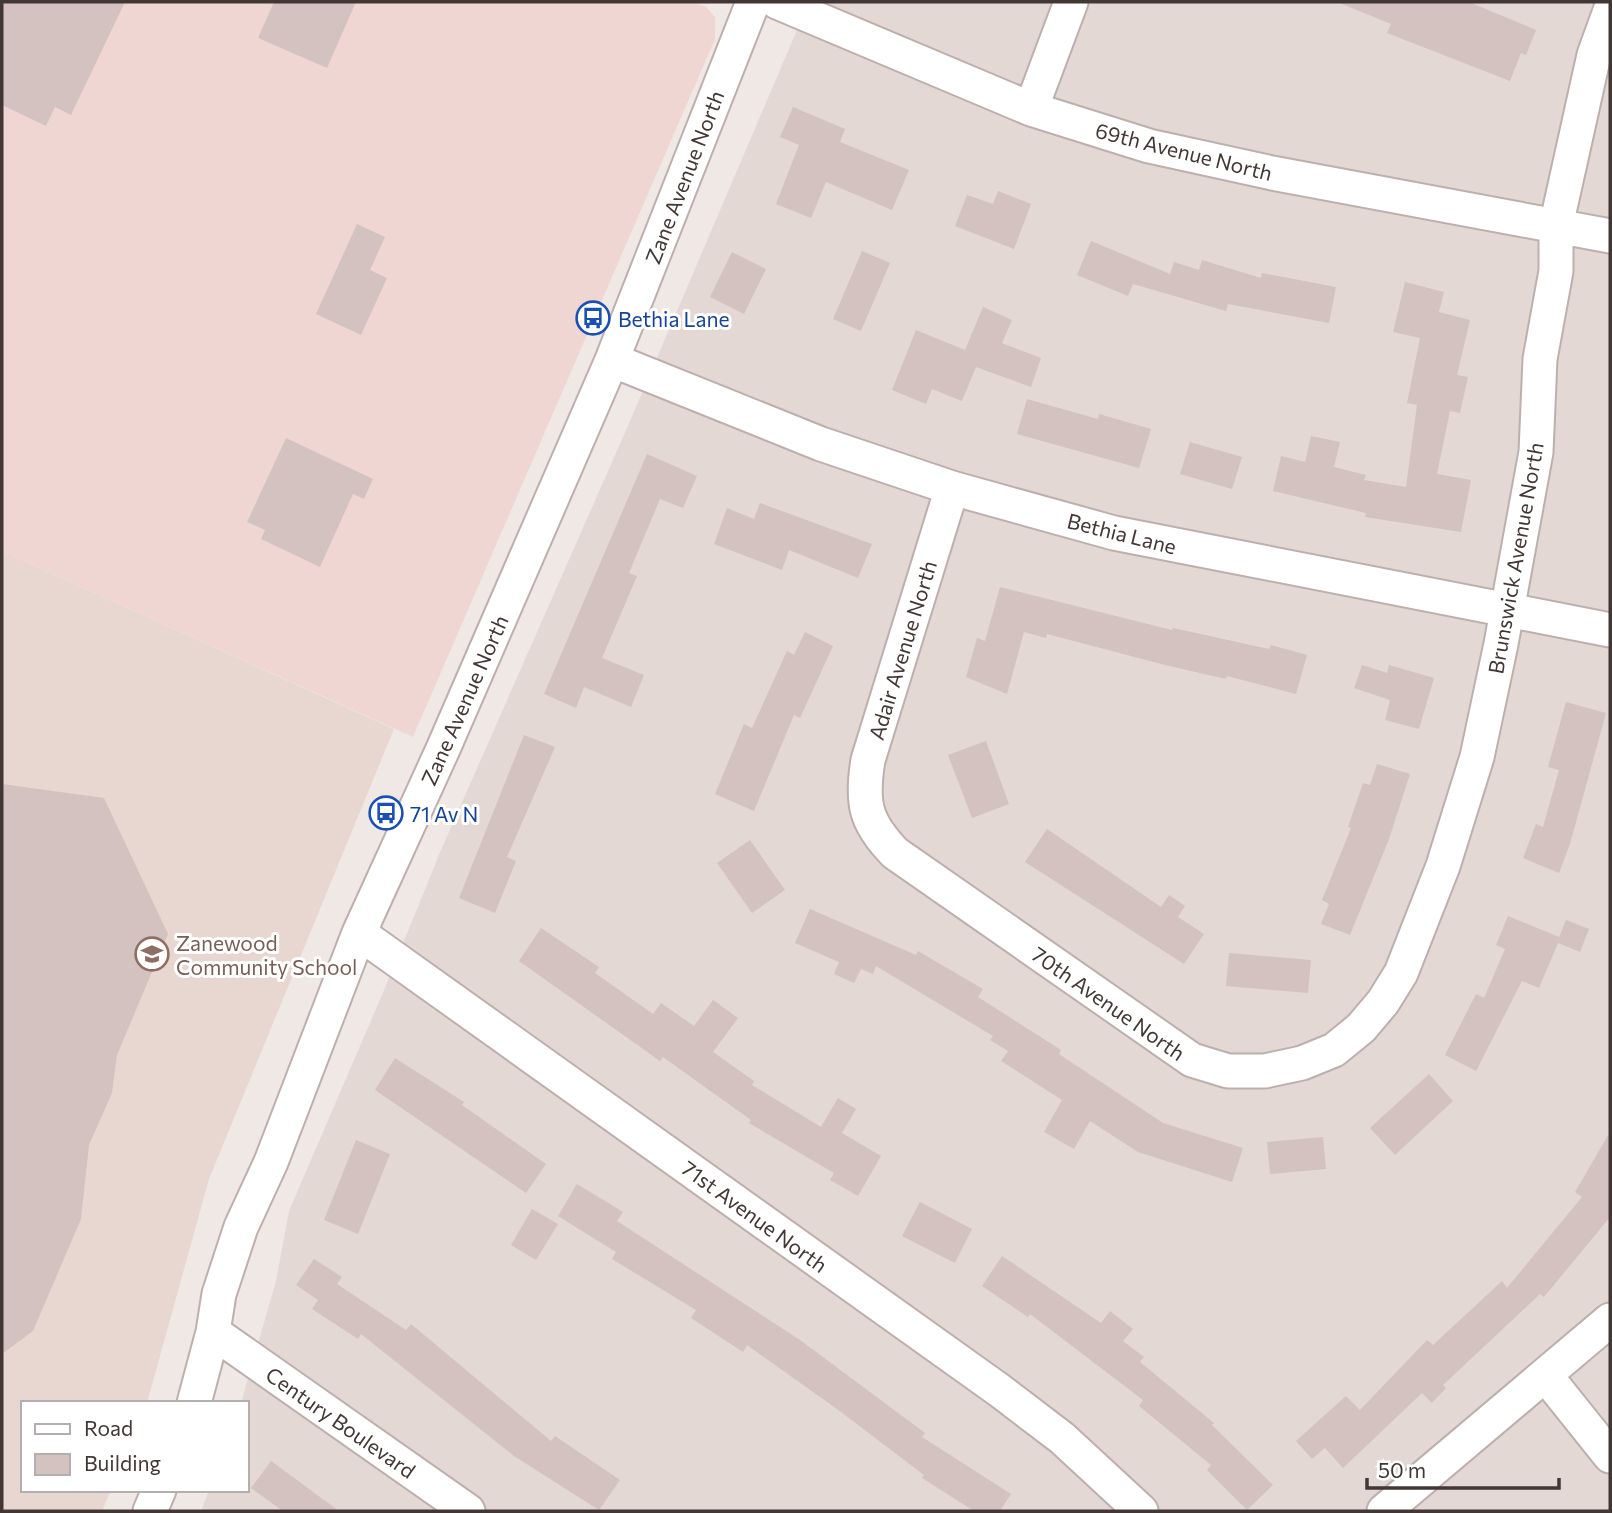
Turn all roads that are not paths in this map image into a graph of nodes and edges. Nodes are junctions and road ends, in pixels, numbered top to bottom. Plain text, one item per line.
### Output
1 (752, 2) edge
2 (777, 2) edge
3 (1071, 2) edge
4 (1610, 10) edge
5 (1031, 109) junction
6 (1556, 226) junction
7 (1610, 236) edge
8 (612, 360) junction
9 (952, 488) junction
10 (1508, 610) junction
11 (1610, 630) edge
12 (867, 815) joint
13 (359, 933) junction
14 (1401, 973) joint
15 (1610, 1320) edge
16 (213, 1332) junction
17 (1546, 1376) junction
18 (195, 1401) edge
19 (1610, 1455) edge
20 (158, 1492) edge
21 (150, 1511) edge
22 (468, 1511) edge
23 (1142, 1511) edge
24 (1384, 1511) edge

1 - 8 street, Zane Avenue North
2 - 5 street, 69th Avenue North
3 - 5 street
4 - 6 street, Brunswick Avenue North
5 - 6 street, 69th Avenue North
6 - 7 street, 69th Avenue North
6 - 10 street, Brunswick Avenue North
8 - 9 street, Bethia Lane
8 - 13 street, Zane Avenue North
9 - 10 street, Bethia Lane
9 - 12 street, Adair Avenue North
10 - 11 street, Bethia Lane
10 - 14 street, Brunswick Avenue North
12 - 14 street, 70th Avenue North
13 - 16 street, Zane Avenue North
13 - 23 street, 71st Avenue North
15 - 17 street
16 - 18 street, Zane Avenue North
16 - 22 street, Century Boulevard
17 - 19 street
17 - 24 street
20 - 21 street

